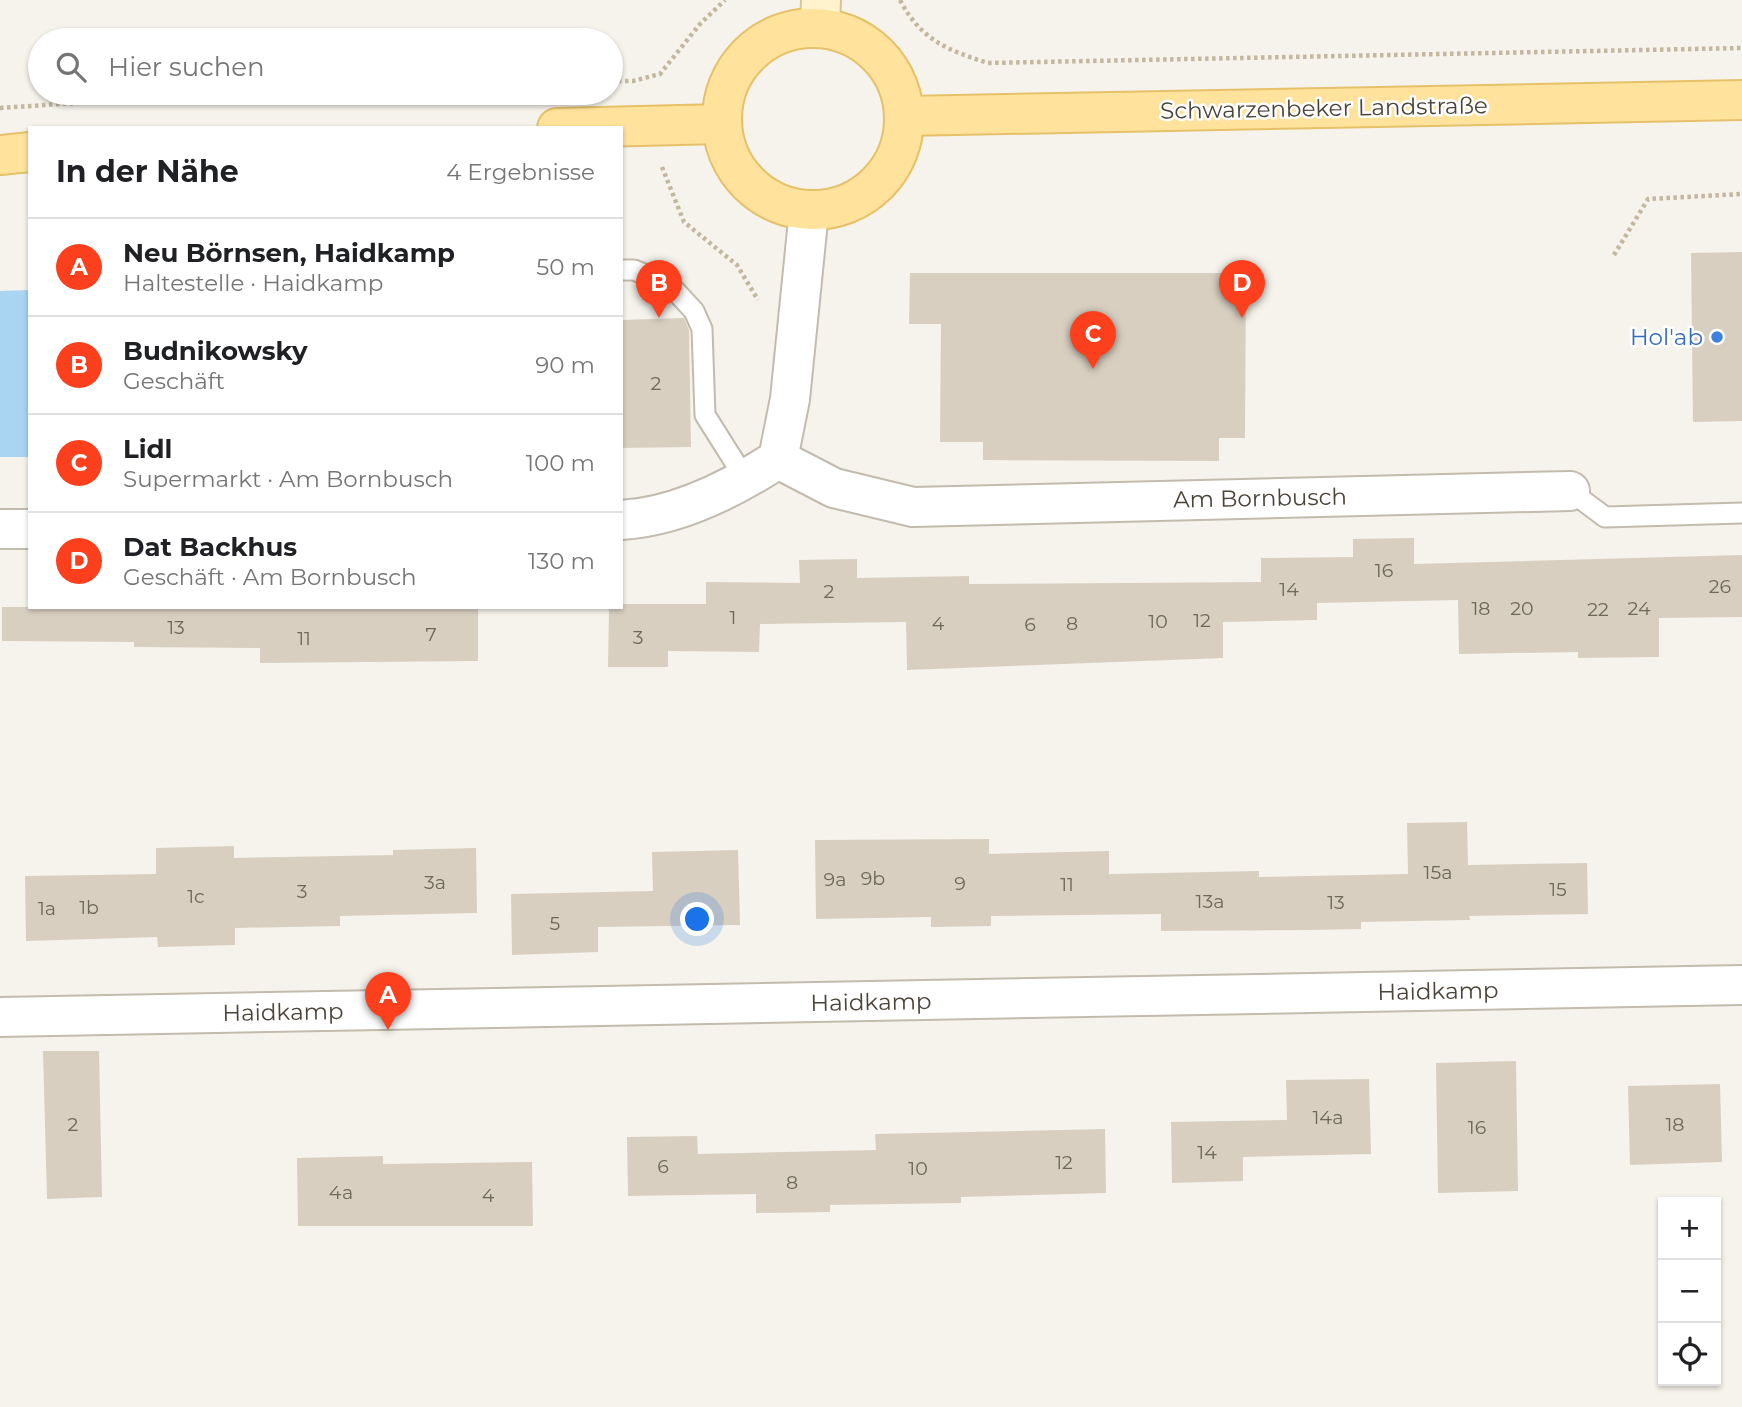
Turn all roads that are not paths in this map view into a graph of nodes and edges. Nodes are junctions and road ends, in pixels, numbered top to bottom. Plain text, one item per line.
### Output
1 (820, 14) edge
2 (1742, 100) edge
3 (905, 116) junction
4 (721, 124) junction
5 (623, 126) edge
6 (28, 152) edge
7 (0, 156) edge
8 (808, 211) junction
9 (623, 270) edge
10 (778, 459) junction
11 (746, 480) junction
12 (1570, 491) joint
13 (1742, 513) edge
14 (623, 520) edge
15 (0, 529) edge
16 (28, 529) edge
17 (1742, 985) edge
18 (0, 1017) edge

1 - 3 main road
1 - 4 main road
2 - 3 main road, Schwarzenbeker Landstraße
3 - 8 main road
4 - 5 main road
4 - 8 main road
6 - 7 main road
8 - 10 street
9 - 11 lane
10 - 11 street
10 - 12 street, Am Bornbusch
11 - 14 street
12 - 13 lane, Am Bornbusch
15 - 16 street
17 - 18 street, Haidkamp

